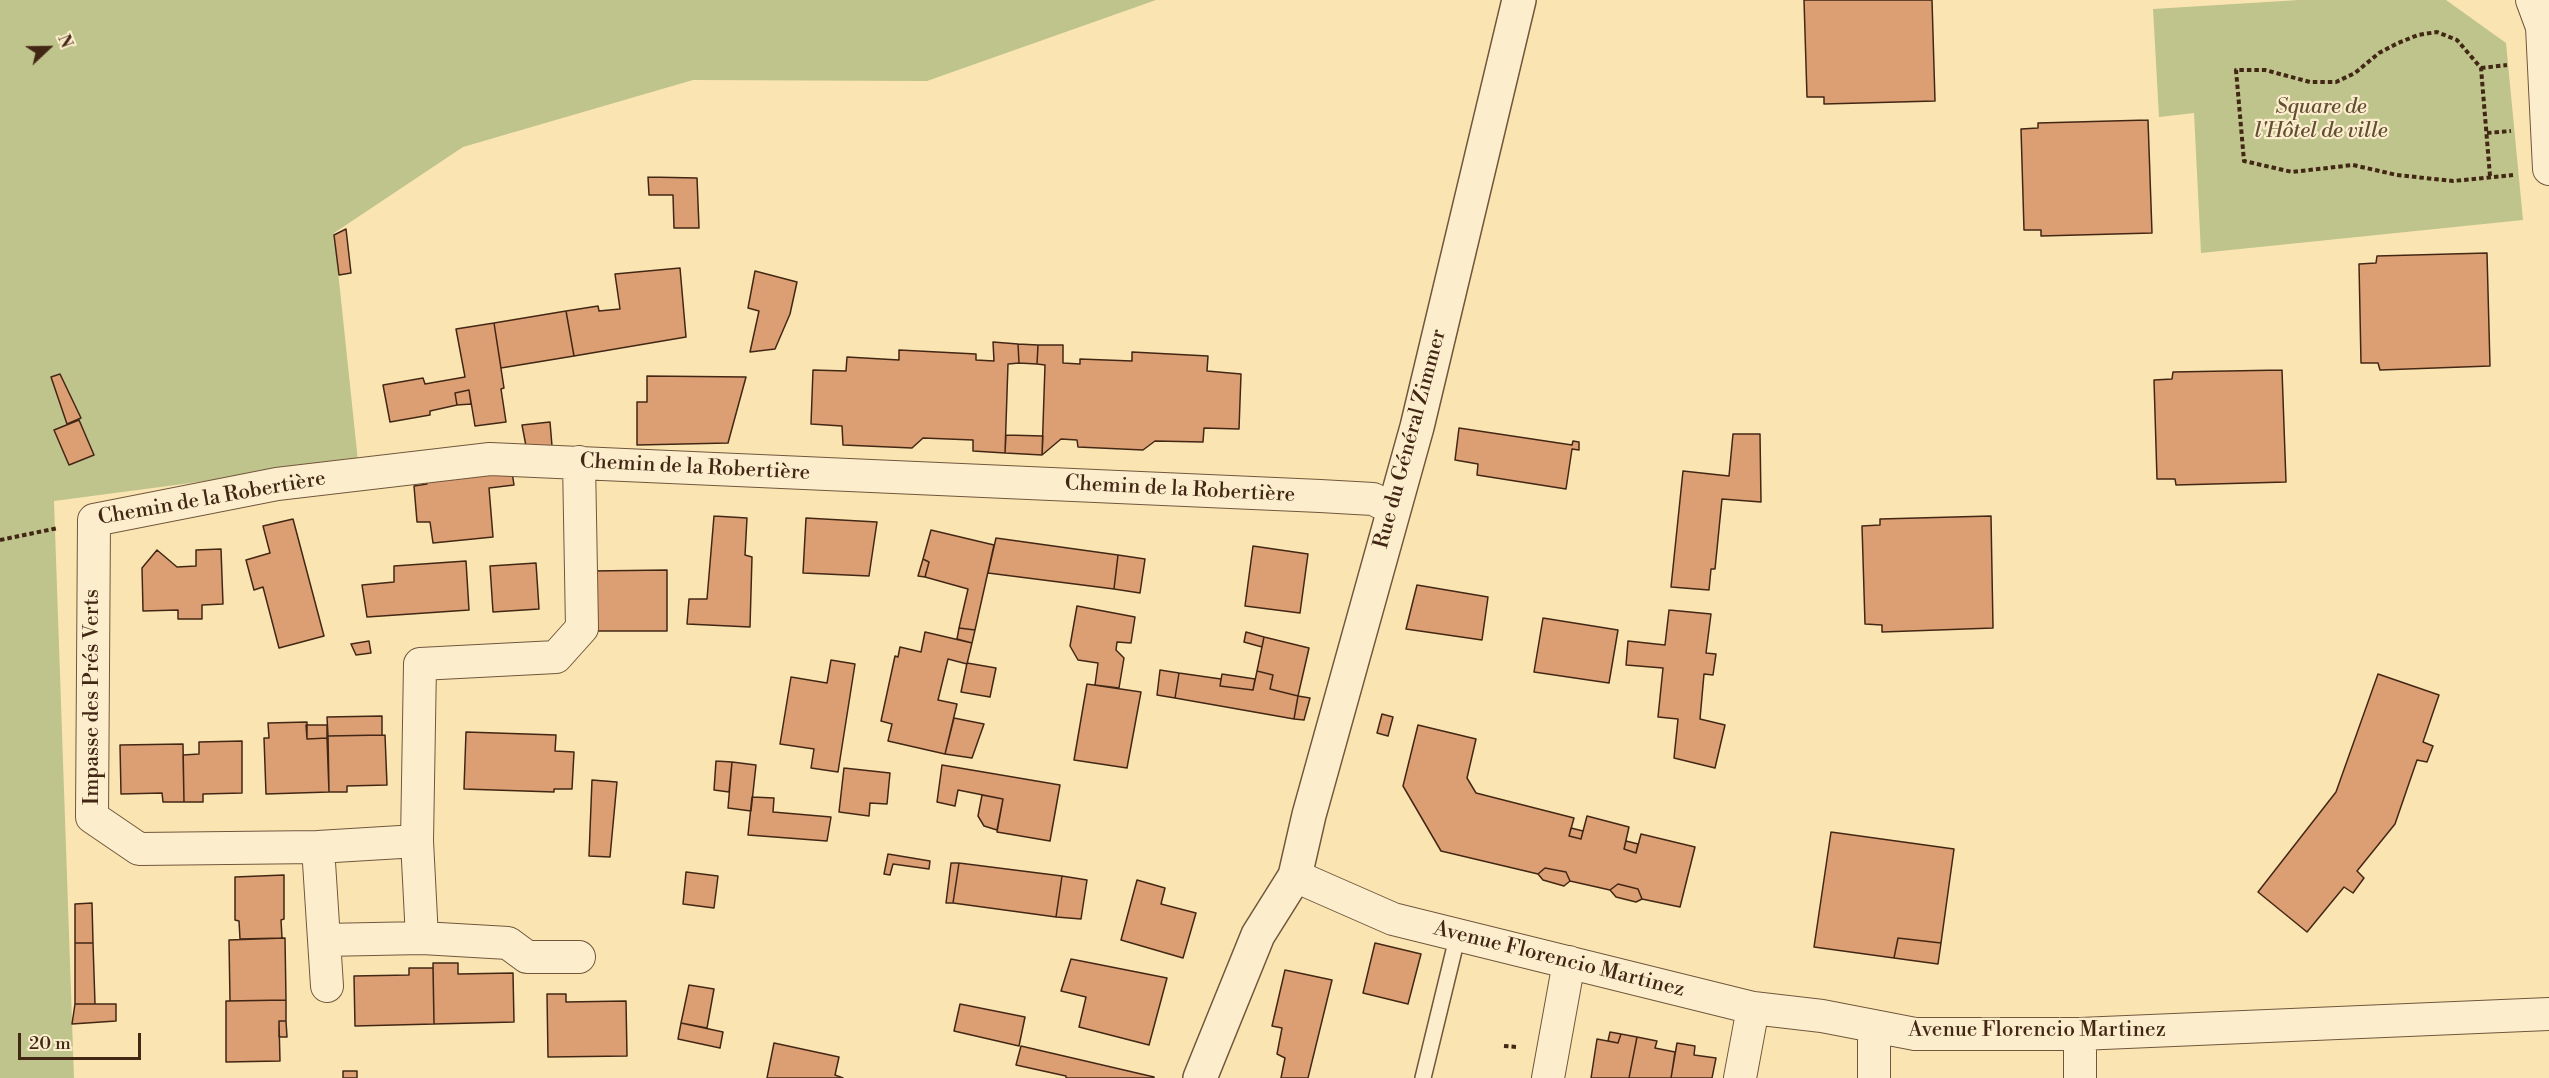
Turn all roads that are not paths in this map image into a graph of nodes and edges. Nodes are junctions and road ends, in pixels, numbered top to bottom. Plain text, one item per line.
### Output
1 (1519, 0) edge
2 (2532, 0) edge
3 (2549, 169) edge
4 (579, 462) junction
5 (1394, 509) junction
6 (94, 520) joint
7 (417, 842) junction
8 (318, 847) junction
9 (1295, 876) junction
10 (1458, 934) junction
11 (422, 938) junction
12 (324, 940) junction
13 (579, 957) dead end
14 (1569, 962) junction
15 (327, 986) dead end
16 (1753, 1008) junction
17 (2549, 1014) edge
18 (1874, 1026) junction
19 (2080, 1034) junction
20 (1200, 1078) edge
21 (1423, 1078) edge
22 (1548, 1078) edge
23 (1740, 1078) edge
24 (1874, 1078) edge
25 (2080, 1078) edge

1 - 5 street, Rue du Général Zimmer
2 - 3 street
4 - 5 street, Chemin de la Robertière
4 - 6 street, Chemin de la Robertière
4 - 7 street
5 - 9 street, Rue du Général Zimmer
6 - 8 street, Impasse des Prés Verts
7 - 8 street, Impasse des Prés Verts
7 - 11 street
8 - 12 street
9 - 10 street, Avenue Florencio Martinez
9 - 20 street, Rue du Général Zimmer
10 - 14 street, Avenue Florencio Martinez
10 - 21 lane
11 - 12 street
11 - 13 street
12 - 15 street
14 - 16 street, Avenue Florencio Martinez
14 - 22 street
16 - 18 street, Avenue Florencio Martinez
16 - 23 street
17 - 19 street, Avenue Florencio Martinez
18 - 19 street, Avenue Florencio Martinez
18 - 24 street
19 - 25 street

